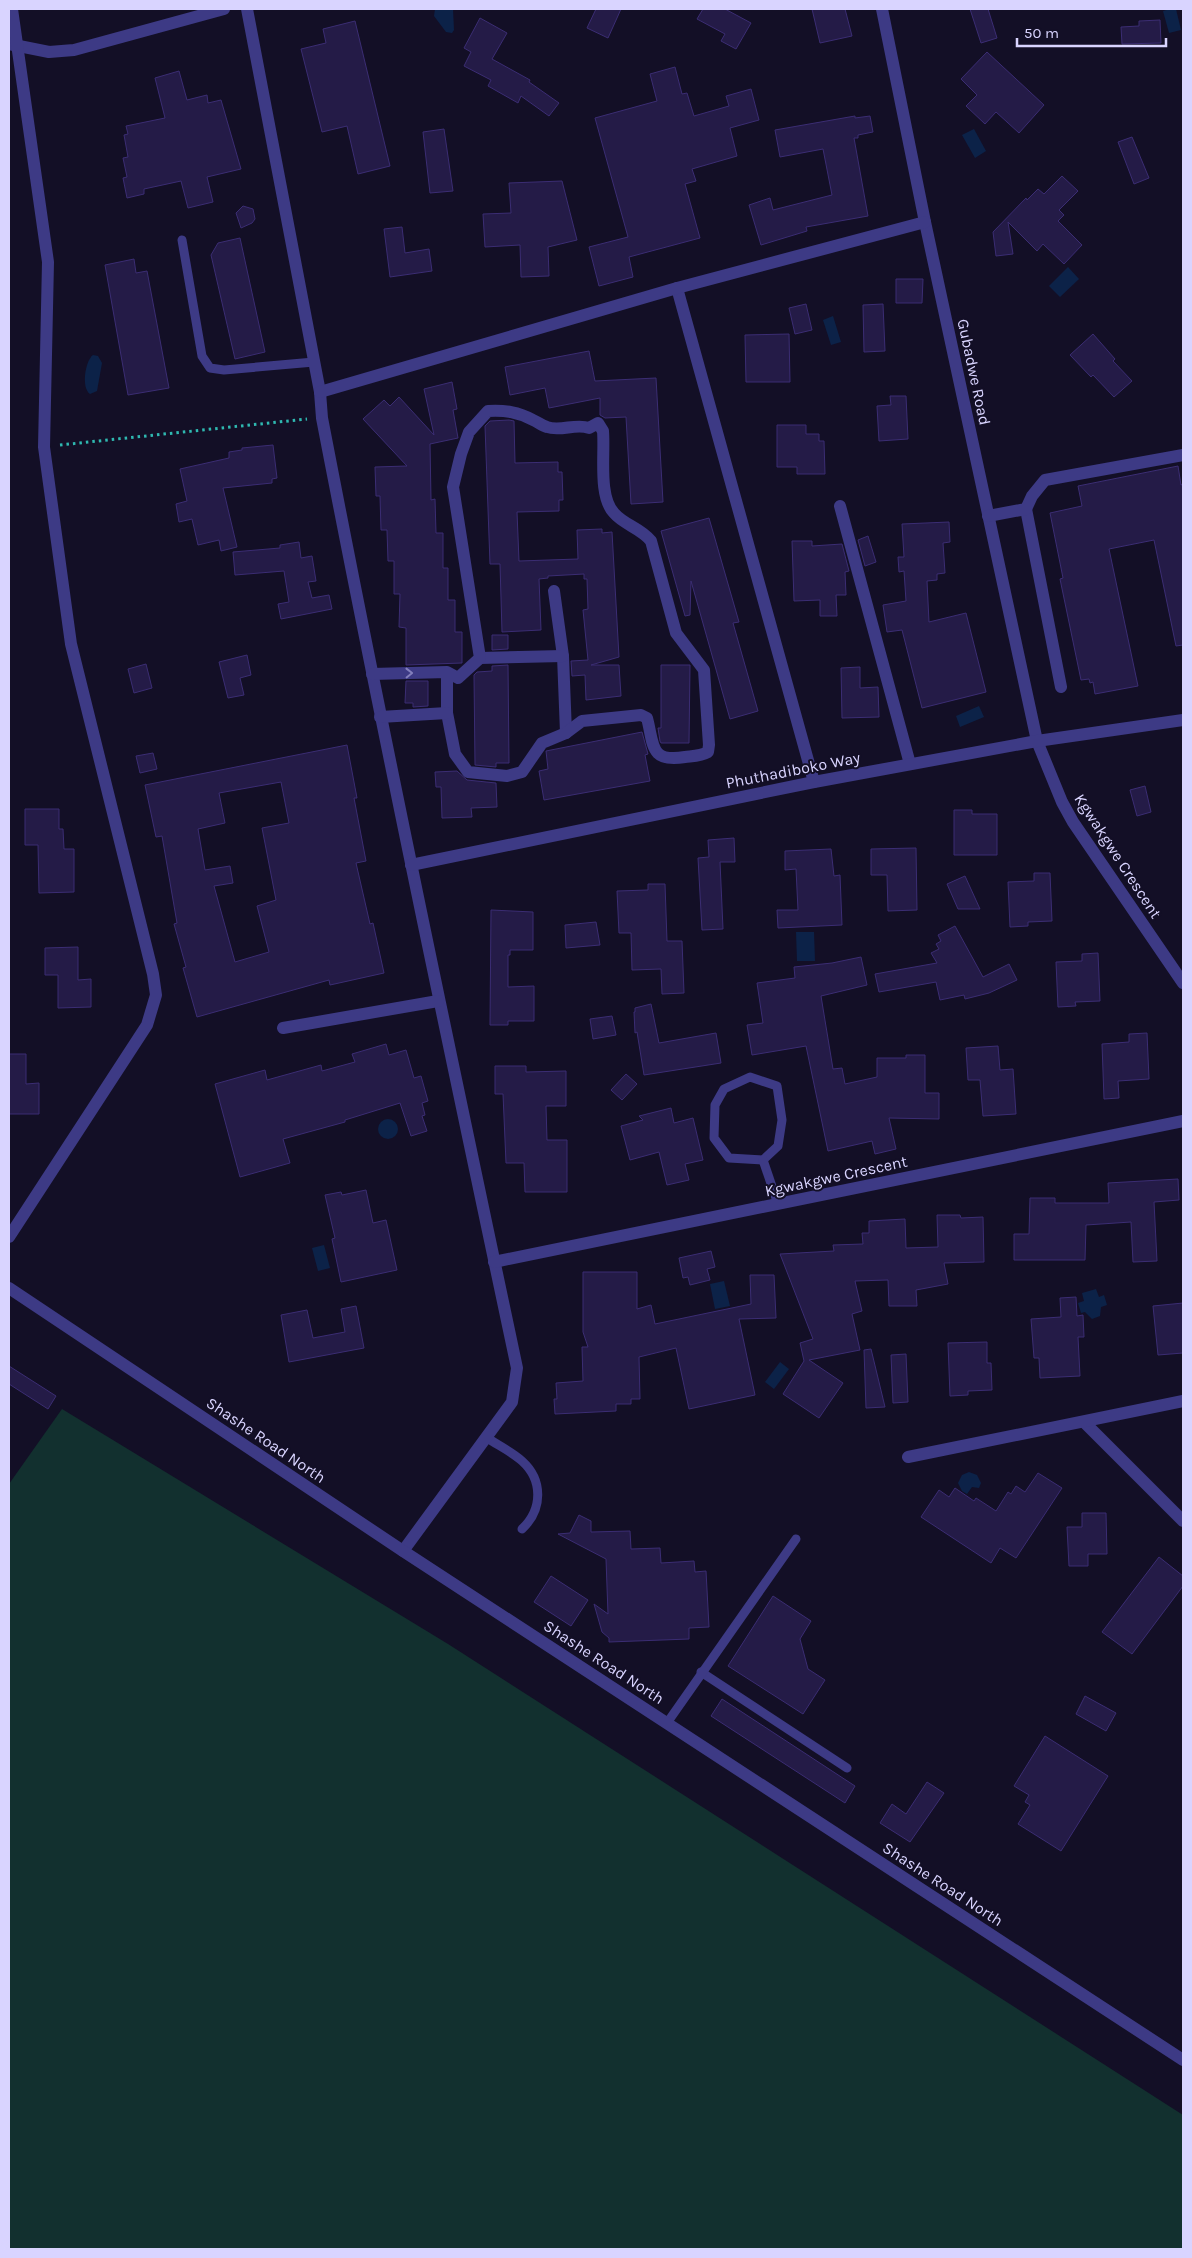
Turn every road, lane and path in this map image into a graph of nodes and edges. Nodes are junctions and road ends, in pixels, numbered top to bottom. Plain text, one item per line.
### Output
1 (12, 9) edge
2 (224, 9) edge
3 (247, 9) edge
4 (882, 9) edge
5 (14, 45) edge
6 (925, 222) junction
7 (182, 240) dead end
8 (677, 288) junction
9 (314, 362) junction
10 (320, 392) junction
11 (322, 418) junction
12 (44, 447) junction
13 (1183, 455) edge
14 (840, 506) dead end
15 (1026, 509) junction
16 (988, 516) junction
17 (554, 591) dead end
18 (563, 656) junction
19 (480, 658) junction
20 (447, 672) junction
21 (372, 674) junction
22 (1060, 687) dead end
23 (447, 713) junction
24 (380, 718) junction
25 (1183, 720) edge
26 (566, 733) junction
27 (1037, 741) junction
28 (910, 764) junction
29 (814, 782) junction
30 (411, 865) junction
31 (1183, 983) edge
32 (438, 1001) junction
33 (283, 1028) dead end
34 (1183, 1121) edge
35 (763, 1160) junction
36 (778, 1204) junction
37 (9, 1237) edge
38 (494, 1262) junction
39 (9, 1288) edge
40 (1183, 1401) edge
41 (1084, 1422) junction
42 (486, 1437) junction
43 (908, 1458) dead end
44 (1183, 1521) edge
45 (522, 1529) dead end
46 (796, 1539) dead end
47 (403, 1551) junction
48 (701, 1672) junction
49 (666, 1723) junction
50 (848, 1768) dead end
51 (1183, 2060) edge

1 - 5 street
2 - 5 street
3 - 9 street
4 - 6 street, Gubadwe Road
5 - 12 street
6 - 8 street
6 - 16 street, Gubadwe Road
7 - 9 lane
8 - 10 street
8 - 29 street
9 - 10 street
10 - 11 street
11 - 12 path
11 - 21 street
12 - 37 street
13 - 15 street
14 - 28 street
15 - 16 street
15 - 22 street
16 - 27 street, Gubadwe Road
17 - 18 street
18 - 19 street
18 - 26 street
19 - 20 street
19 - 26 street
21 -> 20 street
20 - 23 street
21 - 24 street
23 - 24 street
23 - 26 street
24 - 30 street
25 - 27 street, Phuthadiboko Way
27 - 28 street, Phuthadiboko Way
27 - 31 street, Kgwakgwe Crescent
28 - 29 street, Phuthadiboko Way
29 - 30 street, Phuthadiboko Way
30 - 32 street
32 - 33 street
32 - 38 street
34 - 36 street, Kgwakgwe Crescent
35 - 35 lane
35 - 36 lane
36 - 38 street, Kgwakgwe Crescent
38 - 42 street
39 - 47 street, Shashe Road North
40 - 41 street
41 - 43 street
41 - 44 street
42 - 45 lane
42 - 47 street
46 - 48 lane
47 - 49 street, Shashe Road North
48 - 49 lane
48 - 50 lane
49 - 51 street, Shashe Road North

